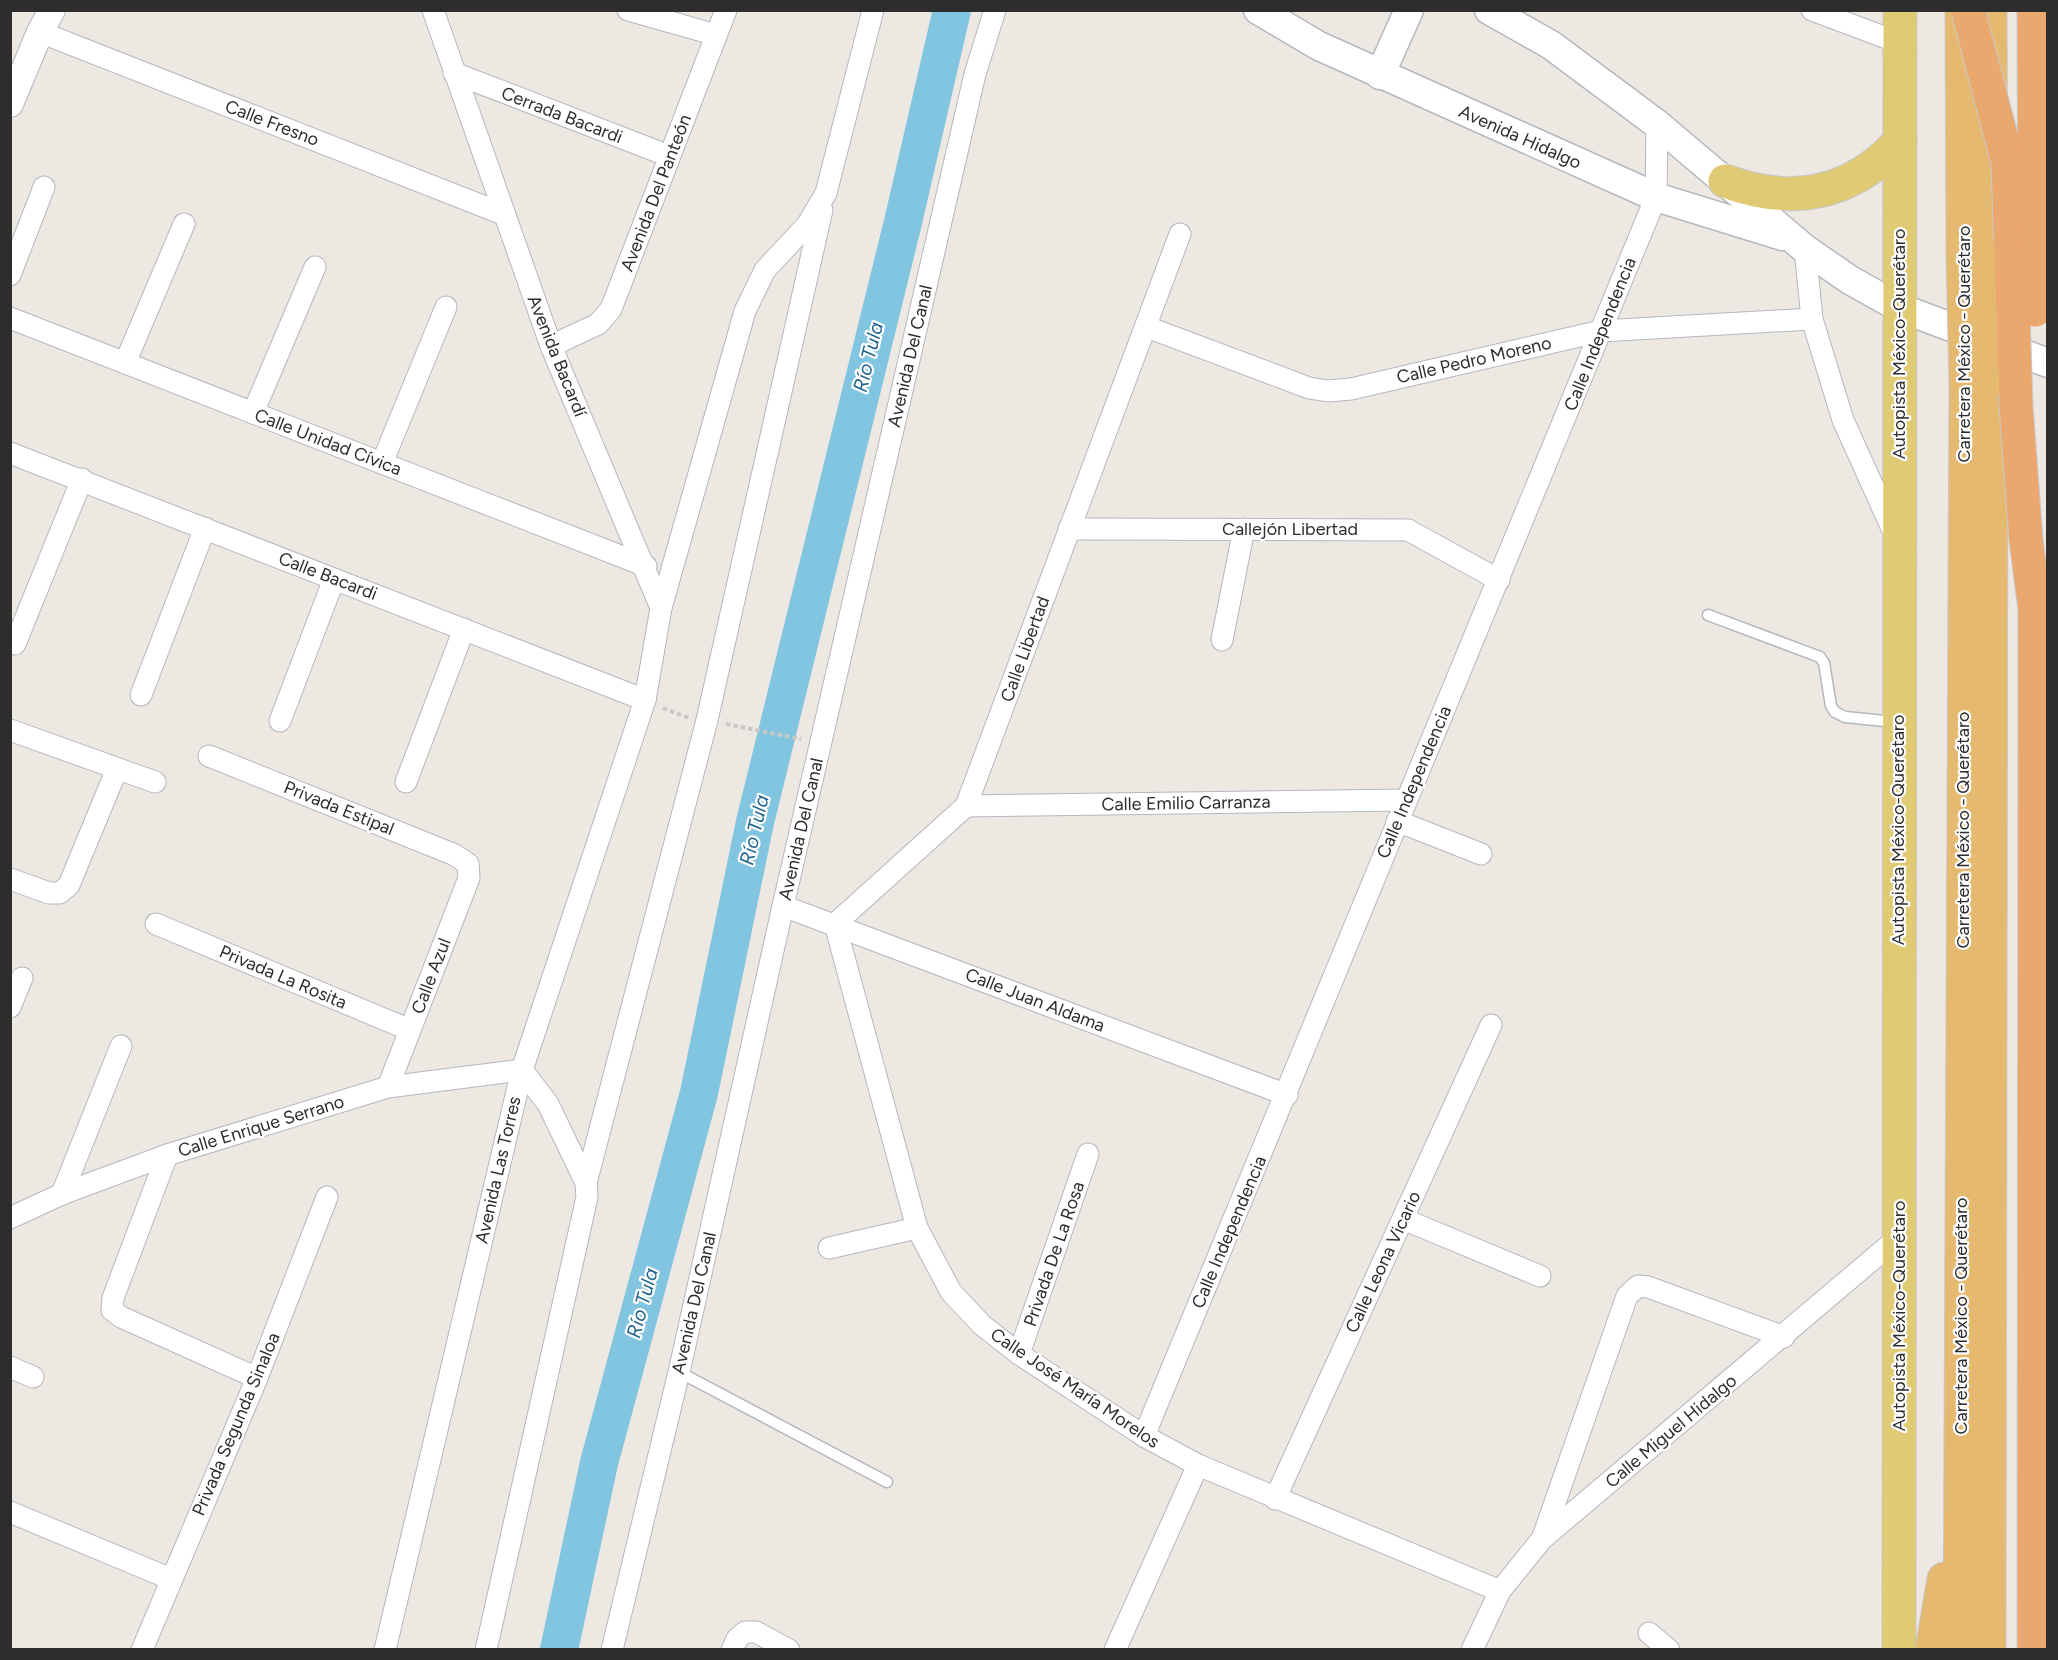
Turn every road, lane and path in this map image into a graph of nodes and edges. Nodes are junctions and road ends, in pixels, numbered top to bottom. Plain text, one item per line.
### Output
1 (433, 10) edge
2 (628, 10) edge
3 (726, 10) edge
4 (873, 10) edge
5 (995, 10) edge
6 (1258, 10) edge
7 (1303, 10) edge
8 (1409, 10) edge
9 (1489, 10) edge
10 (1812, 10) edge
11 (1900, 10) edge
12 (1962, 10) edge
13 (1968, 10) edge
14 (1989, 10) edge
15 (2034, 10) edge
16 (46, 21) edge
17 (716, 35) junction
18 (1900, 43) junction
19 (1320, 46) junction
20 (454, 73) junction
21 (1380, 75) junction
22 (10, 104) edge
23 (1657, 124) junction
24 (1900, 141) junction
25 (669, 156) junction
26 (1725, 181) junction
27 (44, 187) dead end
28 (826, 193) junction
29 (1656, 197) junction
30 (503, 214) junction
31 (184, 224) dead end
32 (1180, 234) dead end
33 (1799, 244) junction
34 (1977, 256) junction
35 (315, 267) dead end
36 (10, 275) edge
37 (446, 307) dead end
38 (1900, 308) junction
39 (10, 318) edge
40 (1812, 319) junction
41 (1147, 327) junction
42 (1601, 331) junction
43 (550, 346) junction
44 (125, 363) junction
45 (2048, 363) edge
46 (1979, 381) junction
47 (254, 413) junction
48 (10, 453) edge
49 (382, 463) junction
50 (82, 479) junction
51 (205, 528) junction
52 (1069, 529) junction
53 (1244, 529) junction
54 (1897, 540) junction
55 (646, 566) junction
56 (334, 579) junction
57 (1499, 580) junction
58 (661, 608) junction
59 (2035, 609) junction
60 (1708, 615) dead end
61 (464, 629) junction
62 (1222, 640) dead end
63 (15, 645) dead end
64 (141, 695) dead end
65 (645, 700) junction
66 (707, 720) junction
67 (280, 722) dead end
68 (1898, 723) junction
69 (10, 730) edge
70 (811, 741) dead end
71 (209, 756) dead end
72 (117, 769) junction
73 (154, 782) dead end
74 (406, 782) dead end
75 (1406, 800) junction
76 (966, 806) junction
77 (1397, 821) junction
78 (1481, 854) dead end
79 (468, 864) joint
80 (10, 879) edge
81 (783, 906) junction
82 (156, 924) dead end
83 (835, 924) junction
84 (22, 978) dead end
85 (10, 1007) edge
86 (1491, 1025) dead end
87 (410, 1030) junction
88 (122, 1046) dead end
89 (522, 1070) junction
90 (388, 1087) junction
91 (1287, 1095) junction
92 (1088, 1154) dead end
93 (167, 1155) junction
94 (586, 1183) junction
95 (62, 1194) junction
96 (327, 1197) dead end
97 (10, 1218) edge
98 (1403, 1219) junction
99 (916, 1228) junction
100 (1899, 1237) junction
101 (829, 1248) dead end
102 (1540, 1276) dead end
103 (1784, 1337) junction
104 (1019, 1354) junction
105 (10, 1367) edge
106 (679, 1372) junction
107 (33, 1377) dead end
108 (257, 1378) junction
109 (1144, 1436) junction
110 (1198, 1465) junction
111 (2048, 1478) edge
112 (887, 1482) dead end
113 (1960, 1492) junction
114 (1275, 1499) junction
115 (10, 1512) edge
116 (1542, 1539) junction
117 (171, 1579) junction
118 (1500, 1591) junction
119 (1649, 1633) dead end
120 (142, 1650) edge
121 (385, 1650) edge
122 (486, 1650) edge
123 (612, 1650) edge
124 (732, 1650) edge
125 (789, 1650) edge
126 (1115, 1650) edge
127 (1472, 1650) edge
128 (1669, 1650) edge
129 (1899, 1650) edge
130 (1932, 1650) edge
131 (1960, 1650) edge
132 (1989, 1650) edge
133 (2034, 1650) edge
134 (2046, 1650) edge

1 - 20 street, Avenida Bacardí
2 - 17 street
3 - 17 street, Avenida Del Panteón
4 - 28 street
5 - 81 street, Avenida Del Canal
6 - 19 main road, Avenida Hidalgo
7 - 19 main road
8 - 21 main road
9 - 23 main road, Avenida Hidalgo
10 - 18 street
11 - 18 main road, Autopista México-Querétaro
12 - 34 highway, Carretera México - Querétaro
13 - 59 highway, bridge
14 - 34 highway, Carretera México - Querétaro
15 - 59 highway, bridge
16 - 22 street
16 - 30 street, Calle Fresno
17 - 25 street, Avenida Del Panteón
18 - 24 main road, Autopista México-Querétaro
19 - 21 main road, Avenida Hidalgo
20 - 25 street, Cerrada Bacardi
20 - 30 street, Avenida Bacardí
21 - 29 main road, Avenida Hidalgo
23 - 26 main road, Avenida Hidalgo
23 - 29 street, Calle Independencia
24 - 26 main road
24 - 38 main road, Autopista México-Querétaro
25 - 43 street, Avenida Del Panteón
26 - 33 main road, Avenida Hidalgo
27 - 36 street
28 - 58 street
28 - 66 street
29 - 33 main road, Avenida Hidalgo
29 - 42 street, Calle Independencia
30 - 43 street, Avenida Bacardí
31 - 44 street
32 - 41 street, Calle Libertad
33 - 38 main road, Avenida Hidalgo
33 - 40 street
34 - 46 highway, Carretera México - Querétaro, bridge
35 - 47 street
37 - 49 street
38 - 45 main road, Avenida Hidalgo
38 - 54 main road, Autopista México-Querétaro
39 - 44 street, Calle Unidad Cívica
40 - 42 street, Calle Pedro Moreno
40 - 54 street
41 - 42 street, Calle Pedro Moreno
41 - 52 street, Calle Libertad
42 - 57 street, Calle Independencia
43 - 55 street, Avenida Bacardí
44 - 47 street, Calle Unidad Cívica
46 - 113 highway, Carretera México - Querétaro
46 - 132 highway, Carretera México - Querétaro
47 - 49 street, Calle Unidad Cívica
48 - 50 street, Calle Bacardi
49 - 55 street, Calle Unidad Cívica
50 - 51 street, Calle Bacardi
50 - 63 street
51 - 56 street, Calle Bacardi
51 - 64 street
52 - 53 street, Callejón Libertad
52 - 76 street, Calle Libertad
53 - 57 street, Callejón Libertad
53 - 62 street
54 - 68 main road, Autopista México-Querétaro
55 - 58 street, Avenida Bacardí
56 - 61 street, Calle Bacardi
56 - 67 street
57 - 75 street, Calle Independencia
58 - 65 street, Avenida Bacardí
59 - 133 highway
60 - 68 lane
61 - 65 street, Calle Bacardi
61 - 74 street
65 - 89 street, Avenida Las Torres
66 - 70 path
66 - 94 street
68 - 100 main road, Autopista México-Querétaro
69 - 72 street
71 - 79 street, Privada Estipal
72 - 73 street
72 - 80 street
75 - 76 street, Calle Emilio Carranza
75 - 77 street, Calle Independencia
76 - 83 street, Calle Libertad
77 - 78 street
77 - 91 street, Calle Independencia
79 - 87 street, Calle Azul
81 - 83 street, Calle Juan Aldama
81 - 106 street, Avenida Del Canal
82 - 87 street, Privada La Rosita
83 - 91 street, Calle Juan Aldama
83 - 99 street, Calle José María Morelos
84 - 85 street
86 - 98 street, Calle Leona Vicario
87 - 90 street, Calle Azul
88 - 95 street
89 - 90 street, Calle Enrique Serrano
89 - 94 street
89 - 121 street, Avenida Las Torres
90 - 93 street, Calle Enrique Serrano
91 - 109 street, Calle Independencia
92 - 104 street, Privada De La Rosa
93 - 95 street, Calle Enrique Serrano
93 - 108 street
94 - 122 street
95 - 97 street, Calle Enrique Serrano
96 - 108 street, Privada Segunda Sinaloa
98 - 102 street
98 - 114 street, Calle Leona Vicario
99 - 101 street
99 - 104 street, Calle José María Morelos
100 - 103 street, Calle Miguel Hidalgo
100 - 129 main road, Autopista México-Querétaro
103 - 116 street, Calle Miguel Hidalgo
103 - 116 street
104 - 109 street, Calle José María Morelos
105 - 107 street
106 - 112 lane
106 - 123 street, Avenida Del Canal
108 - 117 street, Privada Segunda Sinaloa
109 - 110 street, Calle José María Morelos
110 - 114 street, Calle José María Morelos
110 - 126 street
111 - 134 main road
113 - 130 highway
113 - 131 highway, Carretera México - Querétaro
114 - 118 street, Calle José María Morelos
115 - 117 street
116 - 118 street, Calle Miguel Hidalgo
117 - 120 street, Privada Segunda Sinaloa
118 - 127 street, Calle Miguel Hidalgo
119 - 128 street
124 - 125 street

